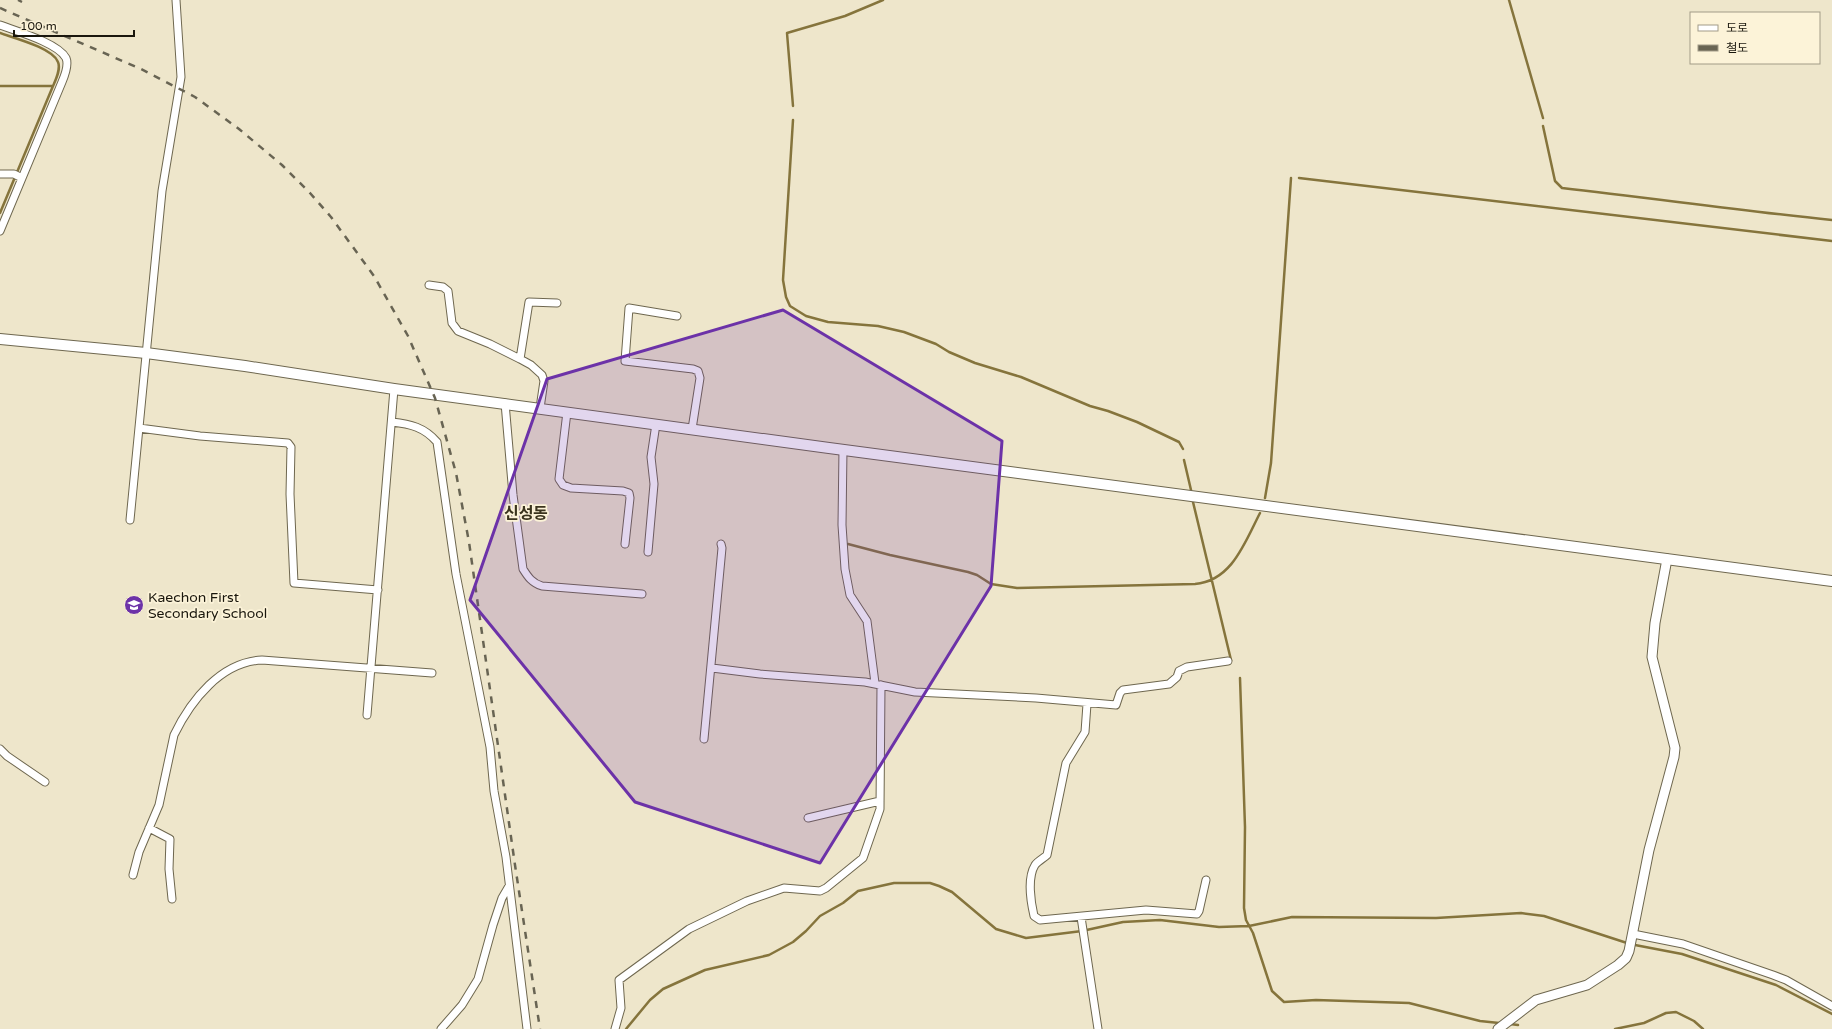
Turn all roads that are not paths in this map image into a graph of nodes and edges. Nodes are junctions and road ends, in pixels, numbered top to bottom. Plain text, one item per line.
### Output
1 (176, 0) edge
2 (0, 25) edge
3 (0, 174) edge
4 (22, 178) junction
5 (0, 231) edge
6 (429, 285) dead end
7 (557, 303) dead end
8 (677, 316) dead end
9 (0, 339) edge
10 (146, 353) junction
11 (520, 359) junction
12 (394, 388) junction
13 (505, 403) junction
14 (540, 408) junction
15 (567, 412) junction
16 (392, 422) junction
17 (656, 424) junction
18 (139, 428) junction
19 (692, 429) junction
20 (843, 449) junction
21 (130, 520) dead end
22 (625, 544) dead end
23 (721, 544) dead end
24 (648, 552) dead end
25 (1667, 559) junction
26 (1832, 581) edge
27 (378, 590) junction
28 (642, 594) dead end
29 (1228, 661) dead end
30 (372, 668) junction
31 (712, 668) junction
32 (432, 673) dead end
33 (878, 684) junction
34 (1087, 704) junction
35 (367, 715) dead end
36 (704, 739) dead end
37 (0, 749) edge
38 (45, 782) dead end
39 (880, 801) junction
40 (808, 818) dead end
41 (150, 828) junction
42 (133, 875) dead end
43 (1206, 880) dead end
44 (509, 886) junction
45 (172, 899) dead end
46 (1082, 917) junction
47 (1633, 934) junction
48 (1832, 1006) edge
49 (441, 1029) edge
50 (527, 1029) edge
51 (615, 1029) edge
52 (1098, 1029) edge
53 (1498, 1029) edge

1 - 10 street
2 - 4 street
3 - 4 street
4 - 5 street
6 - 11 street
7 - 11 street
8 - 19 street
9 - 10 main road
10 - 12 main road
10 - 18 street
11 - 14 street
12 - 13 main road
12 - 16 street
13 - 14 main road
13 - 28 street
14 - 15 main road
15 - 17 main road
15 - 22 street
16 - 27 street
16 - 44 street
17 - 19 main road
17 - 24 street
18 - 21 street
18 - 27 street
19 - 20 main road
20 - 25 main road
20 - 33 street
23 - 31 street
25 - 26 main road
25 - 47 street
27 - 30 street
29 - 34 street
30 - 32 street
30 - 35 street
30 - 41 street
31 - 33 street
31 - 36 street
33 - 34 street
33 - 39 street
34 - 46 street
37 - 38 street
39 - 40 street
39 - 51 street
41 - 42 street
41 - 45 street
43 - 46 street
44 - 49 street
44 - 50 street
46 - 52 street
47 - 48 street
47 - 53 street

